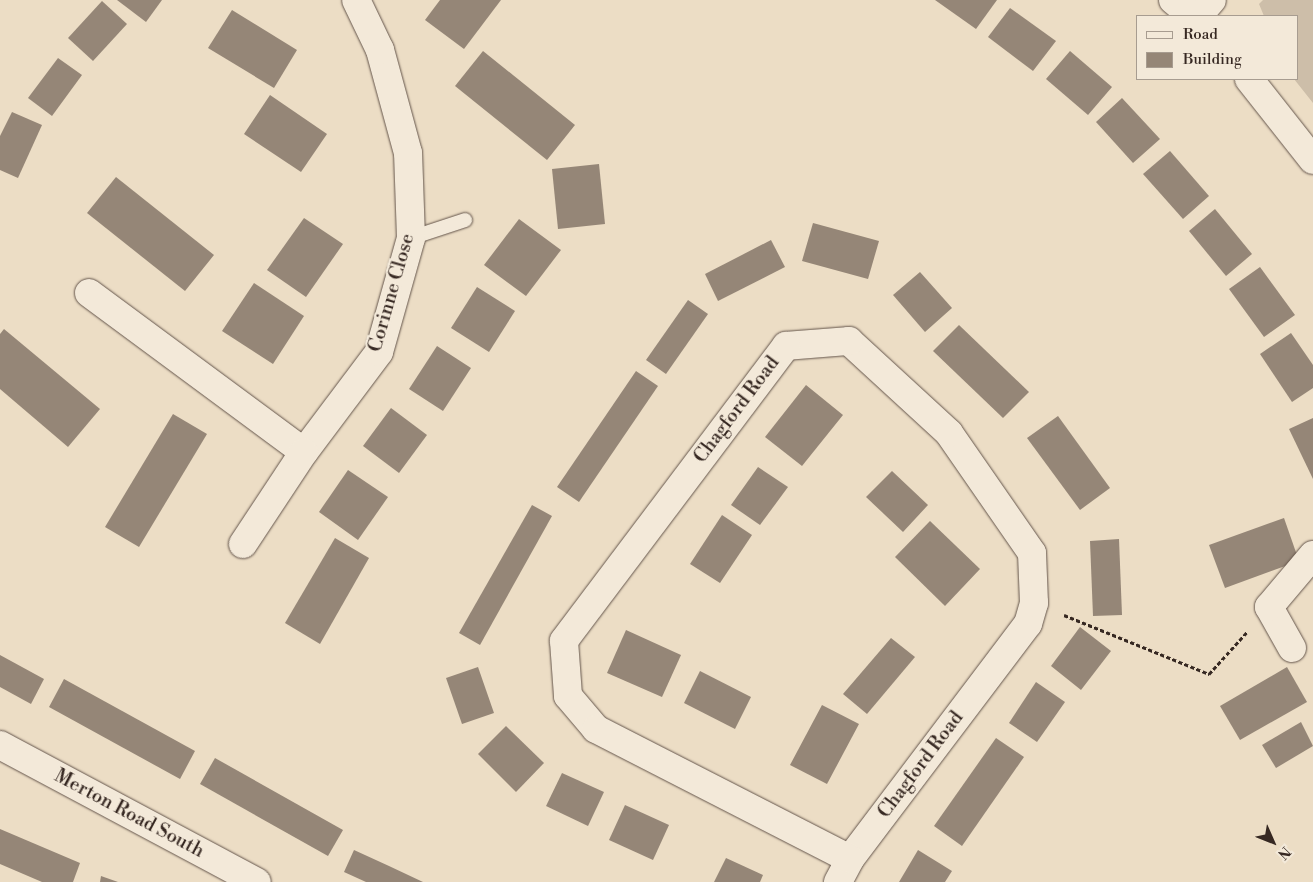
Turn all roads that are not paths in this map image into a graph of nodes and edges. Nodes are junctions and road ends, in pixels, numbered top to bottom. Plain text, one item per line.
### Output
1 (356, 0) edge
2 (1173, 0) edge
3 (1212, 0) edge
4 (1191, 15) edge
5 (1199, 15) edge
6 (1250, 80) edge
7 (1313, 160) edge
8 (465, 220) dead end
9 (411, 238) junction
10 (89, 293) dead end
11 (304, 452) junction
12 (243, 544) dead end
13 (1313, 555) edge
14 (1292, 648) dead end
15 (0, 745) edge
16 (844, 871) edge
17 (257, 882) edge

1 - 9 street, Corinne Close
2 - 4 street
3 - 5 street
6 - 7 street
8 - 9 lane
9 - 11 street, Corinne Close
10 - 11 street
11 - 12 street, Corinne Close
13 - 14 street
15 - 17 street, Merton Road South
16 - 16 street, Chagford Road

